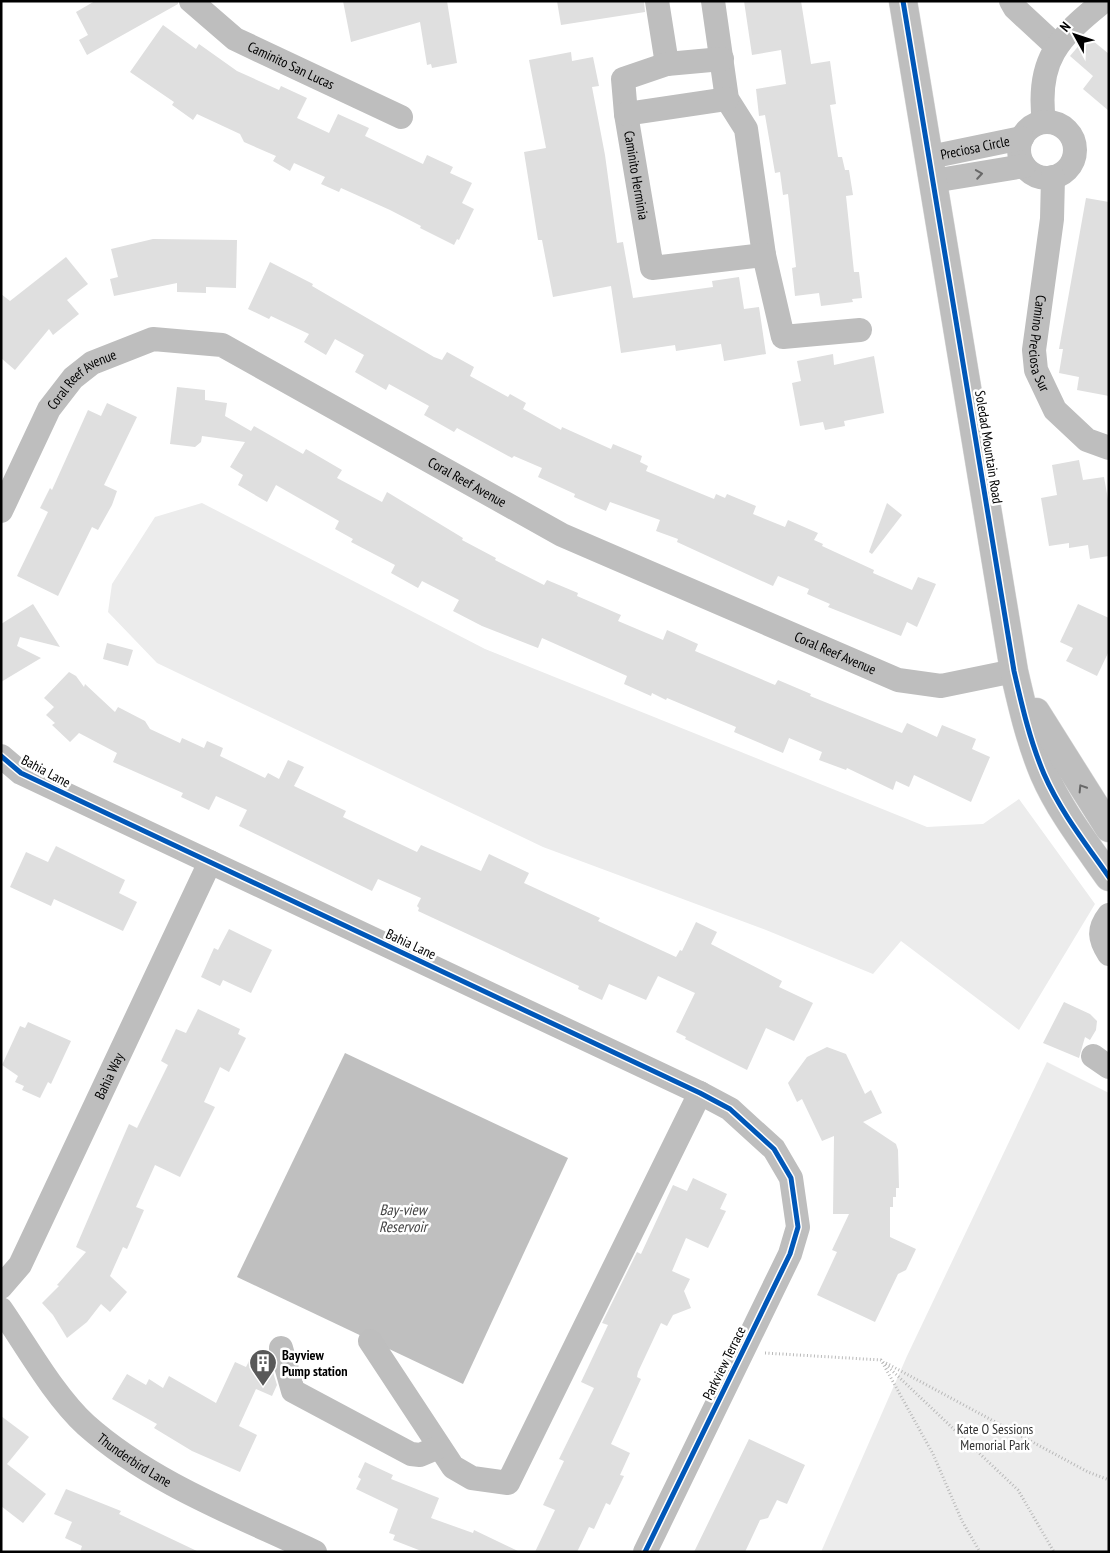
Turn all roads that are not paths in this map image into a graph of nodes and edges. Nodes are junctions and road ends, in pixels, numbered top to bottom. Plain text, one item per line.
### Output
1 (191, 1) edge
2 (657, 1) edge
3 (713, 1) edge
4 (903, 1) edge
5 (1011, 1) edge
6 (1104, 1) edge
7 (1056, 46) junction
8 (722, 59) junction
9 (667, 64) junction
10 (728, 99) junction
11 (626, 114) junction
12 (401, 117) dead end
13 (1044, 122) junction
14 (1022, 138) junction
15 (1024, 166) junction
16 (932, 169) junction
17 (1053, 177) junction
18 (764, 255) junction
19 (860, 330) dead end
20 (1109, 448) edge
21 (1, 510) edge
22 (1014, 671) junction
23 (1, 756) edge
24 (1109, 828) edge
25 (210, 862) junction
26 (1109, 877) edge
27 (1109, 915) edge
28 (1109, 954) edge
29 (700, 1093) junction
30 (791, 1178) joint
31 (1, 1287) edge
32 (1, 1308) edge
33 (370, 1341) dead end
34 (281, 1348) dead end
35 (439, 1447) junction
36 (315, 1552) edge
37 (645, 1552) edge

1 - 12 street, Caminito San Lucas
2 - 9 street
3 - 8 street
4 - 16 main road, Soledad Mountain Road
5 - 7 street
6 - 7 street
7 - 13 street
8 - 9 street
8 - 10 street
9 - 11 street, Caminito Herminia
10 - 11 street
10 - 18 street
11 - 18 street, Caminito Herminia
13 - 14 street
13 - 17 street
14 - 15 street
14 - 16 street, Preciosa Circle
16 -> 15 street, Preciosa Circle
15 - 17 street
16 - 22 main road, Soledad Mountain Road
17 - 20 street, Camino Preciosa Sur
18 - 19 street
21 - 22 street, Coral Reef Avenue
24 -> 22 main road
22 - 26 main road, Soledad Mountain Road
23 - 25 street, Bahia Lane
25 - 29 street, Bahia Lane
25 - 31 street, Bahia Way
27 - 28 street
29 - 30 street, Bahia Lane
29 - 35 street
30 - 37 street, Parkview Terrace
32 - 36 street, Thunderbird Lane
33 - 35 street
34 - 35 street

